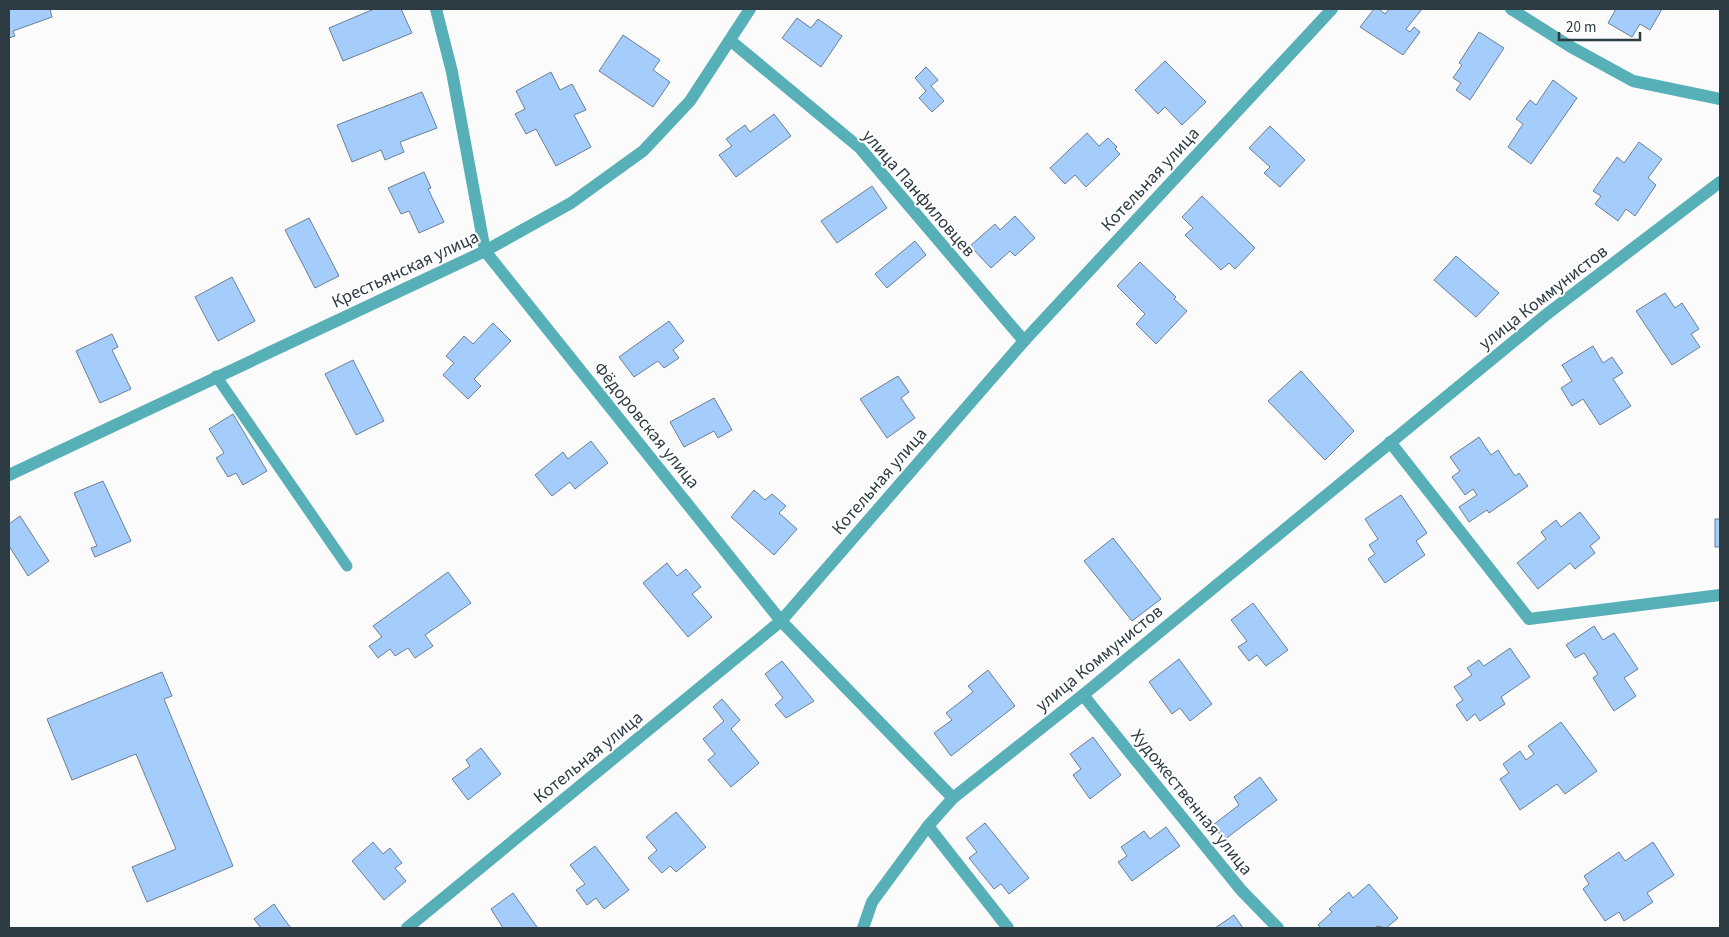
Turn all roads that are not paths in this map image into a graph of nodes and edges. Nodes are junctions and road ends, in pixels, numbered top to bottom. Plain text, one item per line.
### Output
1 (436, 9) edge
2 (750, 9) edge
3 (1332, 9) edge
4 (1512, 9) edge
5 (731, 41) junction
6 (1720, 99) edge
7 (1720, 182) edge
8 (485, 251) junction
9 (1024, 341) junction
10 (216, 376) junction
11 (1390, 442) junction
12 (9, 475) edge
13 (347, 566) dead end
14 (1720, 595) edge
15 (781, 620) junction
16 (1083, 695) junction
17 (953, 798) junction
18 (928, 826) junction
19 (407, 928) edge
20 (863, 928) edge
21 (1008, 928) edge
22 (1278, 928) edge

1 - 8 street, Фёдоровская улица
2 - 5 street, Крестьянская улица
3 - 9 street, Котельная улица
4 - 6 street
5 - 8 street, Крестьянская улица
5 - 9 street, улица Панфиловцев
7 - 11 street, улица Коммунистов
8 - 10 street, Крестьянская улица
8 - 15 street, Фёдоровская улица
9 - 15 street, Котельная улица
10 - 12 street, Крестьянская улица
10 - 13 lane
11 - 14 street
11 - 16 street, улица Коммунистов
15 - 17 street, Фёдоровская улица
15 - 19 street, Котельная улица
16 - 17 street, улица Коммунистов
16 - 22 street, Художественная улица
17 - 18 street, улица Коммунистов
18 - 20 street, улица Коммунистов
18 - 21 street

